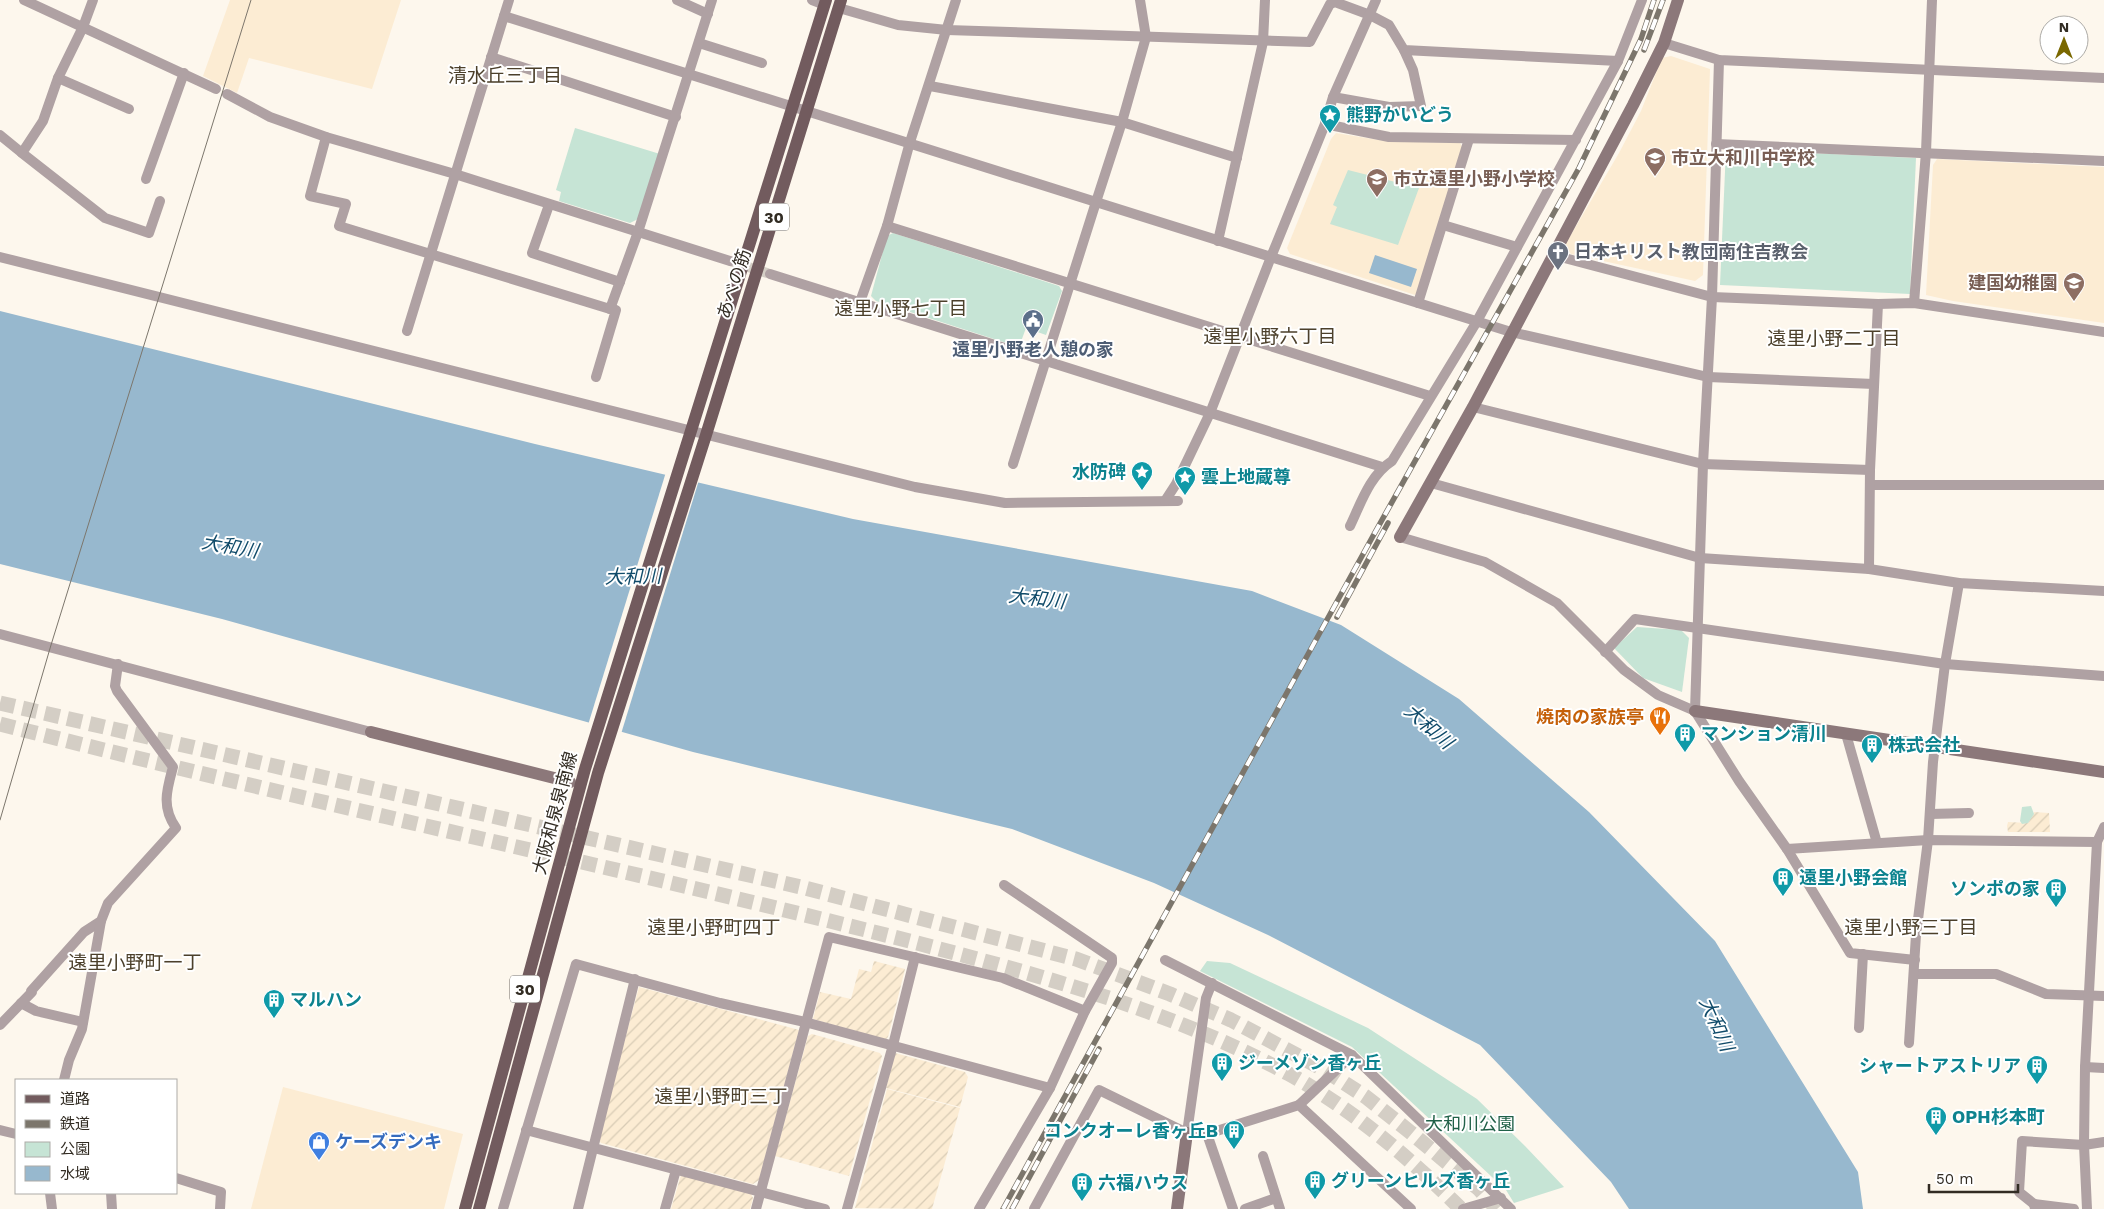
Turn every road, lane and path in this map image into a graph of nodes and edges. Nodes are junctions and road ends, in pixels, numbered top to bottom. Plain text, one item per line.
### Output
1 (24, 0) edge
2 (93, 0) edge
3 (509, 0) edge
4 (677, 0) edge
5 (712, 0) edge
6 (812, 0) edge
7 (956, 0) edge
8 (1140, 0) edge
9 (1265, 0) edge
10 (1376, 0) edge
11 (1642, 0) edge
12 (1678, 0) edge
13 (1932, 0) edge
14 (825, 3) edge
15 (840, 4) edge
16 (708, 14) junction
17 (1370, 15) junction
18 (504, 16) junction
19 (83, 27) junction
20 (947, 30) junction
21 (1146, 37) junction
22 (1263, 42) junction
23 (1664, 42) junction
24 (699, 43) junction
25 (1404, 50) junction
26 (491, 57) junction
27 (1719, 60) junction
28 (1618, 61) junction
29 (762, 63) dead end
30 (1930, 70) junction
31 (690, 73) junction
32 (184, 74) junction
33 (58, 78) junction
34 (2104, 78) edge
35 (930, 86) junction
36 (216, 89) dead end
37 (227, 94) dead end
38 (1333, 97) junction
39 (794, 106) junction
40 (129, 109) dead end
41 (808, 110) junction
42 (676, 117) junction
43 (1122, 122) junction
44 (1325, 124) junction
45 (0, 135) edge
46 (326, 137) junction
47 (1469, 139) junction
48 (1576, 140) junction
49 (910, 142) junction
50 (1716, 144) junction
51 (1926, 152) junction
52 (22, 153) junction
53 (1237, 158) junction
54 (2104, 162) edge
55 (455, 174) junction
56 (146, 179) dead end
57 (160, 201) dead end
58 (1096, 202) junction
59 (549, 205) junction
60 (1443, 225) junction
61 (887, 226) junction
62 (638, 232) junction
63 (1218, 240) junction
64 (1517, 248) junction
65 (430, 255) junction
66 (1552, 255) junction
67 (0, 257) edge
68 (1271, 257) junction
69 (730, 261) tunnel mouth
70 (770, 274) tunnel mouth
71 (620, 282) junction
72 (1070, 283) junction
73 (1712, 297) junction
74 (860, 302) junction
75 (1418, 303) junction
76 (1914, 303) junction
77 (1878, 304) junction
78 (610, 309) junction
79 (1476, 323) junction
80 (407, 331) dead end
81 (1511, 332) junction
82 (2104, 332) edge
83 (1240, 337) junction
84 (1045, 361) junction
85 (1708, 377) junction
86 (596, 378) dead end
87 (1874, 384) junction
88 (1430, 396) junction
89 (1473, 407) junction
90 (1210, 413) junction
91 (692, 430) junction
92 (706, 434) junction
93 (1013, 464) dead end
94 (1703, 464) junction
95 (1382, 467) junction
96 (1870, 470) junction
97 (1431, 483) junction
98 (1870, 485) junction
99 (2104, 485) edge
100 (1165, 500) junction
101 (1178, 501) dead end
102 (1350, 526) dead end
103 (1400, 537) joint
104 (1700, 558) junction
105 (1869, 569) junction
106 (1960, 583) junction
107 (2104, 591) edge
108 (1697, 628) junction
109 (0, 634) edge
110 (1605, 652) junction
111 (118, 664) junction
112 (1945, 664) junction
113 (2104, 676) edge
114 (1695, 711) junction
115 (371, 732) joint
116 (1846, 734) junction
117 (1936, 747) junction
118 (2104, 772) edge
119 (575, 783) junction
120 (594, 788) junction
121 (1968, 813) dead end
122 (1930, 814) junction
123 (2104, 827) edge
124 (1928, 840) junction
125 (2097, 842) junction
126 (1877, 843) junction
127 (1787, 849) junction
128 (1004, 885) dead end
129 (101, 920) junction
130 (2099, 921) edge
131 (1863, 954) junction
132 (914, 957) junction
133 (1165, 960) dead end
134 (1915, 960) junction
135 (1914, 974) junction
136 (635, 979) junction
137 (1212, 983) junction
138 (2090, 995) junction
139 (2104, 996) edge
140 (21, 1002) junction
141 (1085, 1011) junction
142 (83, 1022) junction
143 (805, 1022) junction
144 (0, 1025) edge
145 (1859, 1028) dead end
146 (1908, 1043) dead end
147 (893, 1045) junction
148 (1352, 1055) junction
149 (2085, 1067) junction
150 (2104, 1068) edge
151 (64, 1079) edge
152 (1050, 1088) junction
153 (1299, 1105) junction
154 (0, 1130) edge
155 (526, 1130) junction
156 (1187, 1133) junction
157 (15, 1134) edge
158 (1207, 1134) junction
159 (2104, 1142) edge
160 (2084, 1145) junction
161 (594, 1148) junction
162 (1263, 1156) dead end
163 (676, 1170) junction
164 (178, 1179) edge
165 (760, 1192) junction
166 (50, 1194) edge
167 (111, 1194) edge
168 (1276, 1198) junction
169 (1501, 1198) junction
170 (2035, 1206) edge
171 (52, 1209) edge
172 (112, 1209) edge
173 (220, 1209) edge
174 (465, 1209) edge
175 (479, 1209) edge
176 (503, 1209) edge
177 (578, 1209) edge
178 (666, 1209) edge
179 (756, 1209) edge
180 (825, 1209) edge
181 (847, 1209) edge
182 (979, 1209) edge
183 (1034, 1209) edge
184 (1177, 1209) edge
185 (1233, 1209) edge
186 (1245, 1209) edge
187 (1280, 1209) edge
188 (1411, 1209) edge
189 (1463, 1209) edge
190 (1511, 1209) edge
191 (2074, 1209) edge
192 (2087, 1209) edge

1 - 19 street
2 - 19 street
3 - 18 street
4 - 16 street
5 - 16 street
6 - 14 street
7 - 20 street
8 - 21 street
9 - 22 street
10 - 17 street
11 - 28 street
12 - 23 street
13 - 30 street
14 - 39 main road, あべの筋 / 30
15 - 20 street
15 - 41 main road, あべの筋 / 30
16 - 24 street
17 - 22 street
17 - 25 street
17 - 38 street
18 - 26 street
18 - 31 street
19 - 32 street
19 - 33 street
20 - 21 street
20 - 35 street
21 - 22 street
21 - 43 street
22 - 53 street
23 - 27 street
23 - 66 street
24 - 29 street
24 - 31 street
25 - 28 street
25 - 38 street
26 - 42 street
26 - 55 street
27 - 30 street
27 - 50 street
28 - 48 street
30 - 34 street
30 - 51 street
31 - 39 street
31 - 42 street
32 - 36 street
32 - 56 street
33 - 40 street
33 - 52 street
35 - 43 street
35 - 49 street
37 - 46 street
38 - 44 street
39 - 41 street
39 - 91 main road, あべの筋 / 30
41 - 49 street
41 - 92 main road, あべの筋 / 30
42 - 62 street
43 - 53 street
43 - 58 street
44 - 47 street
44 - 68 street
45 - 52 street
46 - 55 street
46 - 65 street
47 - 48 street
47 - 60 street
48 - 64 street
49 - 58 street
49 - 61 street
50 - 51 street
50 - 73 street
51 - 54 street
51 - 76 street
52 - 57 street
53 - 63 street
55 - 59 street
55 - 65 street
58 - 63 street
58 - 72 street
59 - 62 street
59 - 71 street
60 - 64 street
60 - 75 street
61 - 72 street
61 - 74 street
62 - 69 street
62 - 71 street
63 - 68 street
64 - 79 street
65 - 78 street
65 - 80 street
66 - 73 street
66 - 81 street
67 - 91 street
68 - 75 street
68 - 83 street
70 - 74 street
71 - 78 street
72 - 83 street
72 - 84 street
73 - 77 street
73 - 85 street
74 - 84 street
75 - 79 street
76 - 77 street
76 - 82 street
77 - 87 street
78 - 86 street
79 - 81 street
79 - 88 street
81 - 85 street
81 - 89 street
83 - 88 street
83 - 90 street
84 - 90 street
84 - 93 street
85 - 87 street
85 - 94 street
87 - 96 street
88 - 95 street
89 - 94 street
89 - 97 street
90 - 95 street
90 - 100 street
91 - 92 street
91 - 119 main road, 大阪和泉泉南線 / 30
92 - 100 street
92 - 120 main road, 大阪和泉泉南線 / 30
94 - 96 street
94 - 104 street
95 - 102 street
96 - 98 street
97 - 103 street
97 - 104 street
98 - 99 street
98 - 105 street
100 - 101 street
103 - 110 street
104 - 105 street
104 - 108 street
105 - 106 street
106 - 107 street
106 - 112 street
108 - 110 street
108 - 112 street
108 - 114 street
109 - 111 street
110 - 114 street
111 - 115 street
111 - 129 street
112 - 113 street
112 - 117 street
114 - 116 street
114 - 127 street
115 - 119 street
116 - 117 street
116 - 126 street
117 - 118 street
117 - 122 street
119 - 120 street
119 - 174 main road, 大阪和泉泉南線 / 30
120 - 175 main road, 大阪和泉泉南線 / 30
121 - 122 street
122 - 124 street
123 - 125 street
124 - 125 street
124 - 126 street
124 - 134 street
125 - 130 street
126 - 127 street
127 - 131 street
128 - 141 street
129 - 140 street
129 - 142 street
130 - 138 street
131 - 134 street
131 - 145 street
132 - 141 street
132 - 143 street
132 - 147 street
133 - 137 street
134 - 135 street
135 - 138 street
135 - 146 street
136 - 143 street
136 - 155 street
136 - 161 street
137 - 148 street
137 - 156 street
138 - 139 street
138 - 149 street
140 - 142 street
140 - 144 street
141 - 152 street
142 - 151 street
143 - 147 street
143 - 165 street
147 - 152 street
147 - 181 street
148 - 153 street
148 - 169 street
149 - 150 street
149 - 160 street
152 - 182 street
153 - 158 street
153 - 188 street
154 - 157 street
155 - 161 street
155 - 176 street
156 - 158 street
156 - 183 street
156 - 184 street
158 - 185 street
159 - 160 street
160 - 170 street
160 - 192 street
161 - 163 street
161 - 177 street
162 - 168 street
163 - 165 street
163 - 178 street
164 - 173 street
165 - 179 street
165 - 180 street
166 - 171 street
167 - 172 street
168 - 186 street
168 - 187 street
169 - 189 street
169 - 190 street
170 - 191 street

